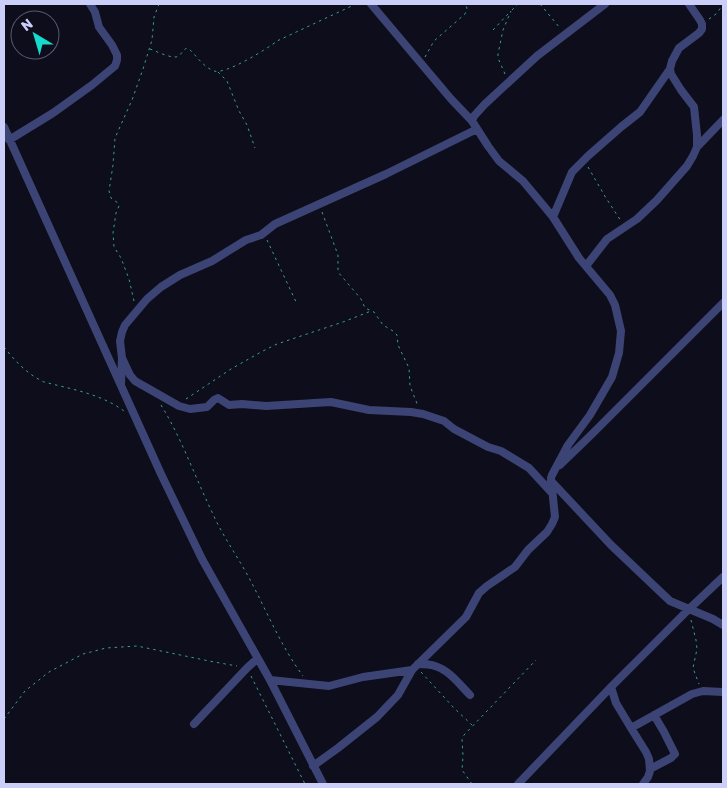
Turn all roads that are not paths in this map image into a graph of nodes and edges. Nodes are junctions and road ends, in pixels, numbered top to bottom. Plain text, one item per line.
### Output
1 (90, 4) edge
2 (372, 4) edge
3 (605, 4) edge
4 (689, 4) edge
5 (670, 69) junction
6 (472, 120) junction
7 (723, 120) edge
8 (4, 127) edge
9 (477, 128) junction
10 (10, 140) junction
11 (697, 146) junction
12 (553, 217) junction
13 (586, 266) junction
14 (723, 303) edge
15 (122, 358) junction
16 (121, 386) junction
17 (554, 471) junction
18 (551, 482) junction
19 (552, 493) junction
20 (723, 577) edge
21 (688, 610) junction
22 (723, 625) edge
23 (257, 659) junction
24 (415, 667) junction
25 (270, 680) junction
26 (611, 687) junction
27 (723, 692) edge
28 (470, 694) dead end
29 (654, 715) junction
30 (194, 724) dead end
31 (630, 728) junction
32 (313, 766) junction
33 (650, 769) junction
34 (323, 784) edge
35 (518, 784) edge
36 (643, 784) edge

1 - 10 street
2 - 6 street
3 - 6 street
4 - 5 street
5 - 11 street
5 - 12 street
6 - 9 street
7 - 11 street
8 - 10 street
9 - 12 street
9 - 15 street
10 - 16 street
11 - 13 street
12 - 13 street
13 - 17 street
14 - 17 street
15 - 16 street
15 - 19 street
16 - 23 street
17 - 18 street
18 - 19 street
18 - 21 street
19 - 24 street
20 - 21 street
21 - 22 street
21 - 26 street
23 - 25 street
23 - 30 street
24 - 25 street
24 - 28 street
24 - 32 street
25 - 32 street
26 - 31 street
26 - 35 street
27 - 29 street
29 - 31 street
29 - 33 street
31 - 33 street
32 - 34 street
33 - 36 street

